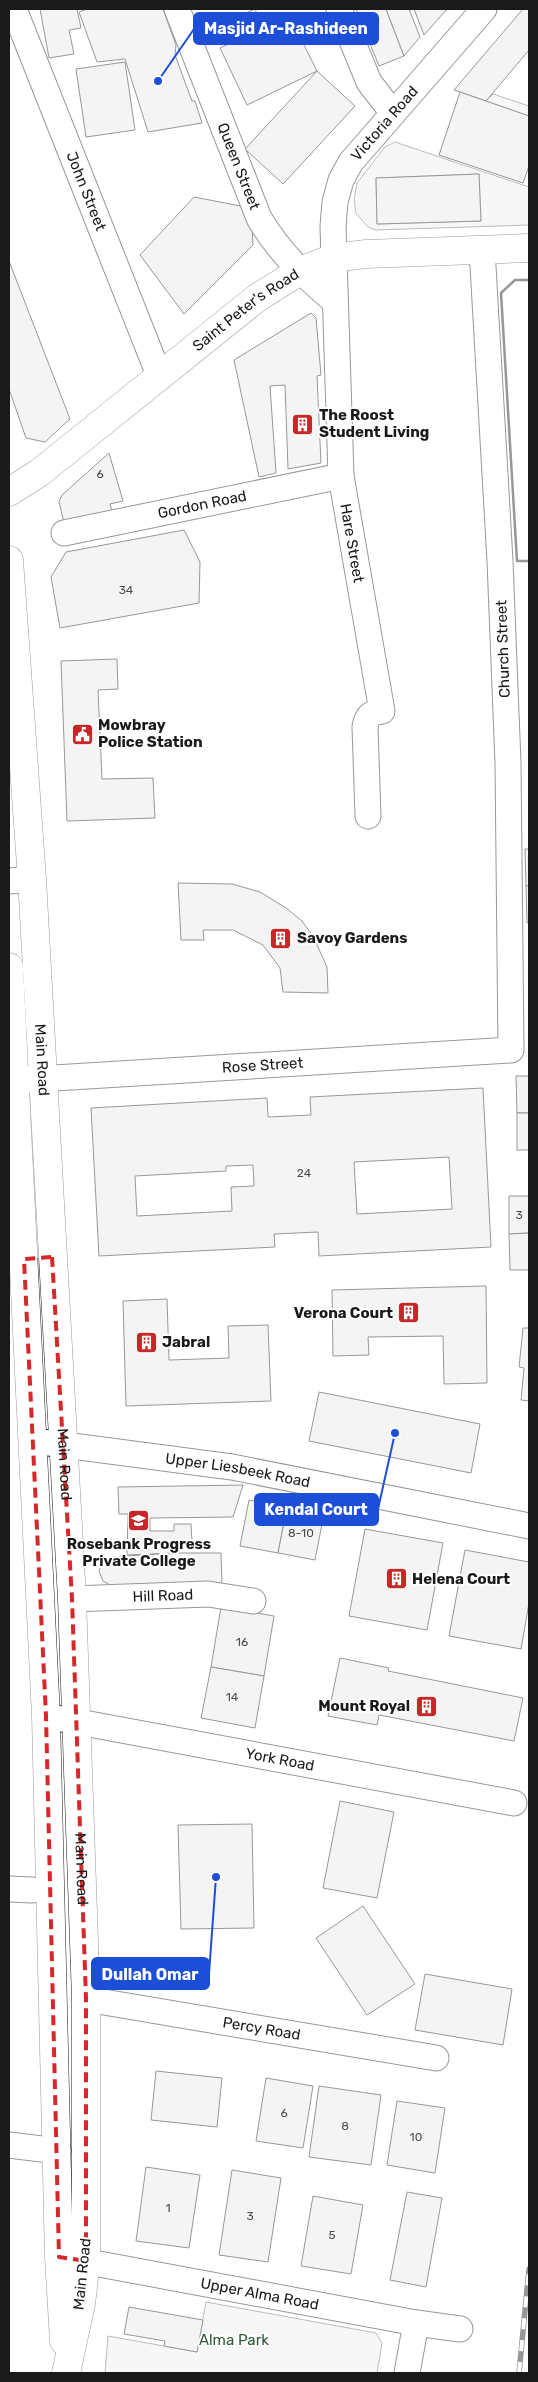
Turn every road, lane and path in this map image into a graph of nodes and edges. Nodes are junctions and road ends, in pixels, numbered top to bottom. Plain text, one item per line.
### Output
1 (14, 9) edge
2 (177, 9) edge
3 (339, 9) edge
4 (484, 9) edge
5 (392, 112) junction
6 (529, 248) edge
7 (482, 249) junction
8 (333, 258) junction
9 (300, 272) junction
10 (335, 302) junction
11 (159, 375) junction
12 (341, 476) junction
13 (9, 492) edge
14 (64, 533) dead end
15 (9, 560) edge
16 (17, 770) edge
17 (519, 802) edge
18 (368, 816) dead end
19 (21, 880) edge
20 (9, 967) edge
21 (511, 1050) joint
22 (43, 1078) junction
23 (15, 1081) junction
24 (52, 1257) junction
25 (16, 1260) edge
26 (34, 1440) junction
27 (63, 1445) junction
28 (529, 1526) edge
29 (72, 1599) junction
30 (253, 1601) dead end
31 (46, 1716) junction
32 (77, 1721) junction
33 (514, 1803) dead end
34 (86, 1999) junction
35 (436, 2058) dead end
36 (9, 2145) edge
37 (58, 2151) junction
38 (60, 2257) junction
39 (86, 2261) junction
40 (416, 2323) junction
41 (460, 2329) dead end
42 (66, 2371) edge
43 (407, 2373) edge

1 - 11 street, John Street
2 - 9 street, Queen Street
3 - 5 street
4 - 5 street, Victoria Road
5 - 8 street, Victoria Road
6 - 7 main road, Saint Peter's Road
7 - 8 main road, Saint Peter's Road
7 - 17 street, Church Street
8 - 9 main road, Saint Peter's Road
8 - 10 street, Hare Street
9 - 10 street, Queen Street
9 - 11 main road, Saint Peter's Road
10 - 12 street, Hare Street
11 - 13 main road, Saint Peter's Road
12 - 14 street, Gordon Road
12 - 18 street, Hare Street
15 - 16 main road, Main Road
16 - 19 main road, Main Road
17 - 21 street, Church Street
19 - 22 main road, Main Road
20 - 23 main road, Main Road
21 - 22 street, Rose Street
22 - 23 street, Rose Street
22 - 24 main road, Main Road
23 - 25 main road, Main Road
24 - 25 street
24 - 27 main road, Main Road
25 - 26 main road, Main Road
26 - 27 street, Upper Liesbeek Road
26 - 31 main road, Main Road
27 - 28 street, Upper Liesbeek Road
27 - 29 main road, Main Road
29 - 30 street, Hill Road
29 - 32 main road, Main Road
31 - 32 street, York Road
31 - 37 main road, Main Road
32 - 33 street, York Road
32 - 34 main road, Main Road
34 - 35 street, Percy Road
34 - 39 main road, Main Road
36 - 37 street
37 - 38 main road, Main Road
38 - 39 street, Upper Alma Road
38 - 42 main road, Main Road
39 - 40 street, Upper Alma Road
39 - 42 main road, Main Road
40 - 41 street, Upper Alma Road
40 - 43 street

